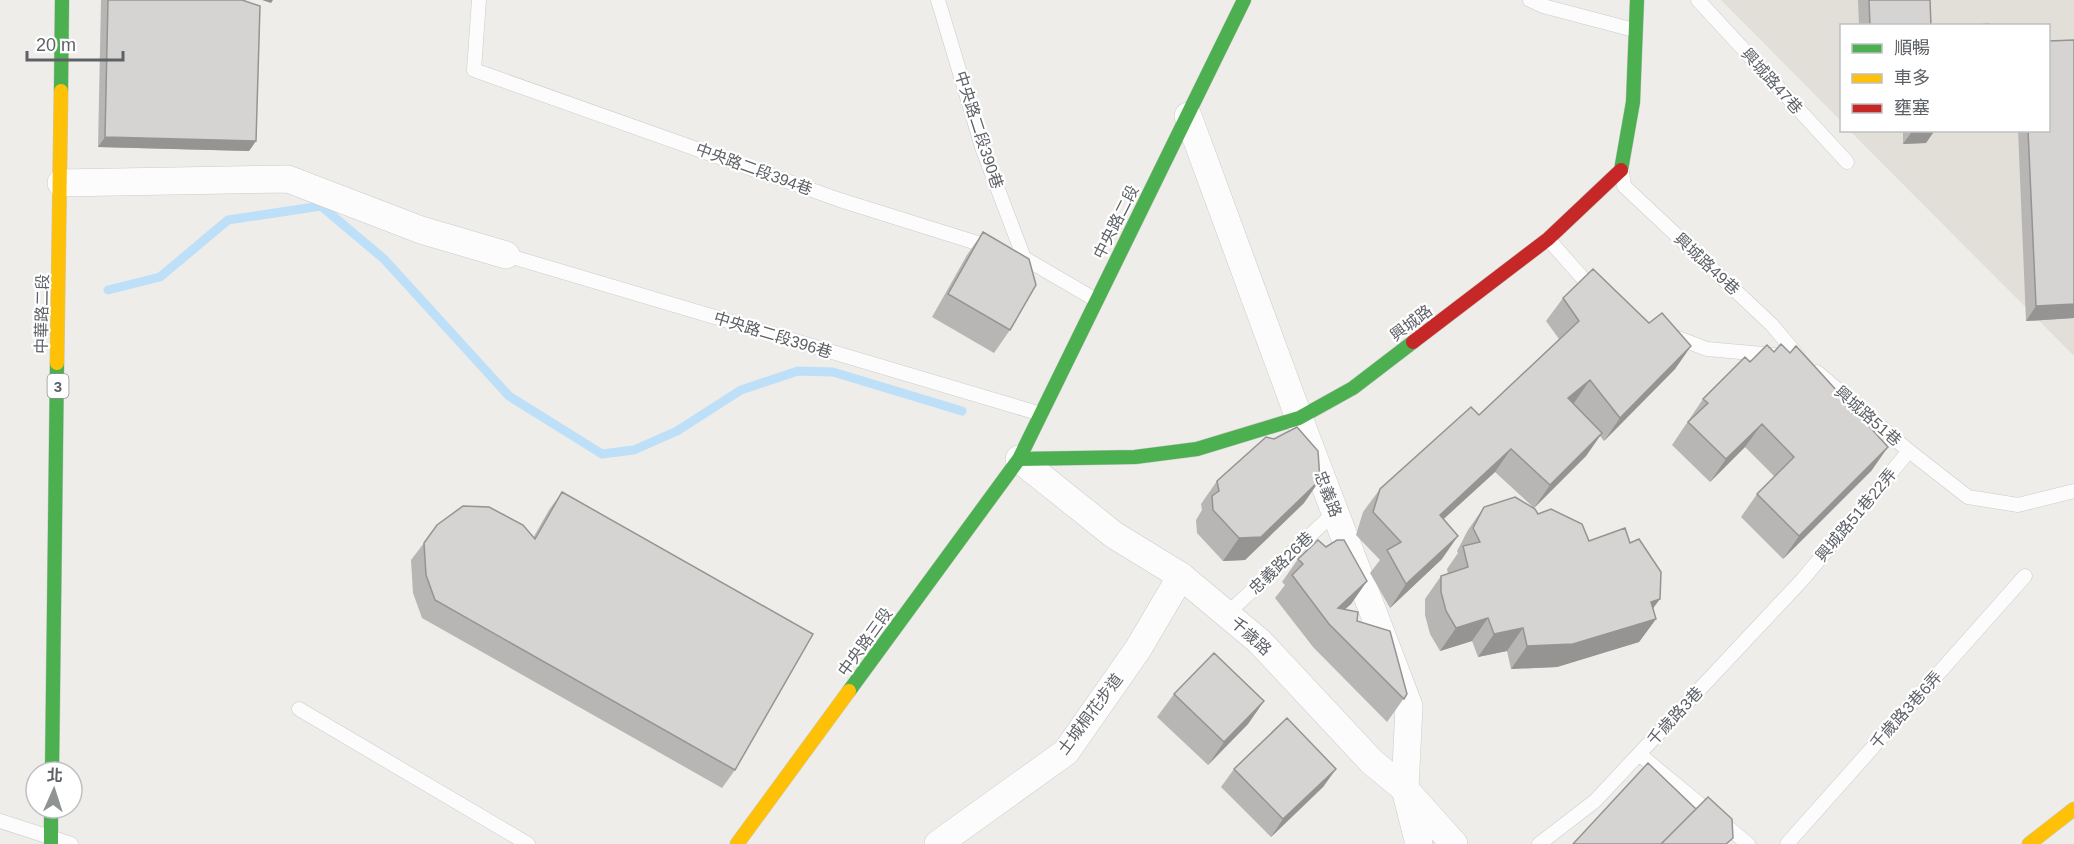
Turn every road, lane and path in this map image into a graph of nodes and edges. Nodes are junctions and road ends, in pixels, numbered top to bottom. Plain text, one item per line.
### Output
1 (62, 0) edge
2 (479, 0) edge
3 (938, 0) edge
4 (1244, 0) edge
5 (1530, 0) edge
6 (1636, 0) edge
7 (1698, 0) edge
8 (1634, 30) junction
9 (1188, 116) junction
10 (1847, 162) dead end
11 (1622, 170) junction
12 (61, 183) junction
13 (1548, 240) junction
14 (506, 255) joint
15 (1024, 258) junction
16 (1601, 299) edge
17 (1096, 300) junction
18 (1660, 332) edge
19 (1798, 356) junction
20 (1041, 414) junction
21 (1299, 418) junction
22 (1909, 451) junction
23 (1019, 459) junction
24 (2074, 491) edge
25 (1335, 512) junction
26 (1181, 576) junction
27 (2025, 576) dead end
28 (1803, 579) joint
29 (1227, 614) junction
30 (299, 709) dead end
31 (1639, 754) junction
32 (52, 760) edge
33 (1405, 789) junction
34 (2074, 809) edge
35 (51, 820) edge
36 (0, 821) edge
37 (51, 841) edge
38 (71, 844) edge
39 (528, 844) edge
40 (737, 844) edge
41 (938, 844) edge
42 (1419, 844) edge
43 (1454, 844) edge
44 (1539, 844) edge
45 (1748, 844) edge
46 (1787, 844) edge
47 (2030, 844) edge

1 - 12 street, 中華路二段 / 3
2 - 15 lane, 中央路二段394巷
3 - 15 lane, 中央路二段390巷
4 - 9 street, 中央路二段
5 - 8 lane
6 - 8 street
7 - 10 lane, 興城路47巷
8 - 11 street
9 - 17 street, 中央路二段
9 - 21 street, 忠義路
11 - 13 street, 興城路
11 - 19 lane, 興城路49巷
12 - 14 street
12 - 32 street, 中華路二段 / 3
13 - 16 lane
13 - 21 street, 興城路
14 - 20 lane, 中央路二段396巷
15 - 17 lane, 中央路二段394巷
17 - 20 street, 中央路二段
18 - 19 lane
19 - 22 lane, 興城路51巷
20 - 23 street, 中央路二段
21 - 23 street, 興城路
21 - 25 street, 忠義路
22 - 24 lane, 興城路51巷
22 - 28 lane, 興城路51巷22弄
23 - 26 street, 千歲路
23 - 40 street, 中央路三段
25 - 29 lane, 忠義路26巷
25 - 33 street, 忠義路
26 - 29 street, 千歲路
26 - 41 street, 土城桐花步道
27 - 46 lane, 千歲路3巷6弄
28 - 31 lane, 千歲路3巷
29 - 33 street, 千歲路
30 - 39 lane
31 - 44 lane, 千歲路3巷
31 - 45 lane
33 - 42 street, 忠義路
33 - 43 street, 千歲路
34 - 47 street
35 - 37 street
36 - 37 lane
37 - 38 lane

